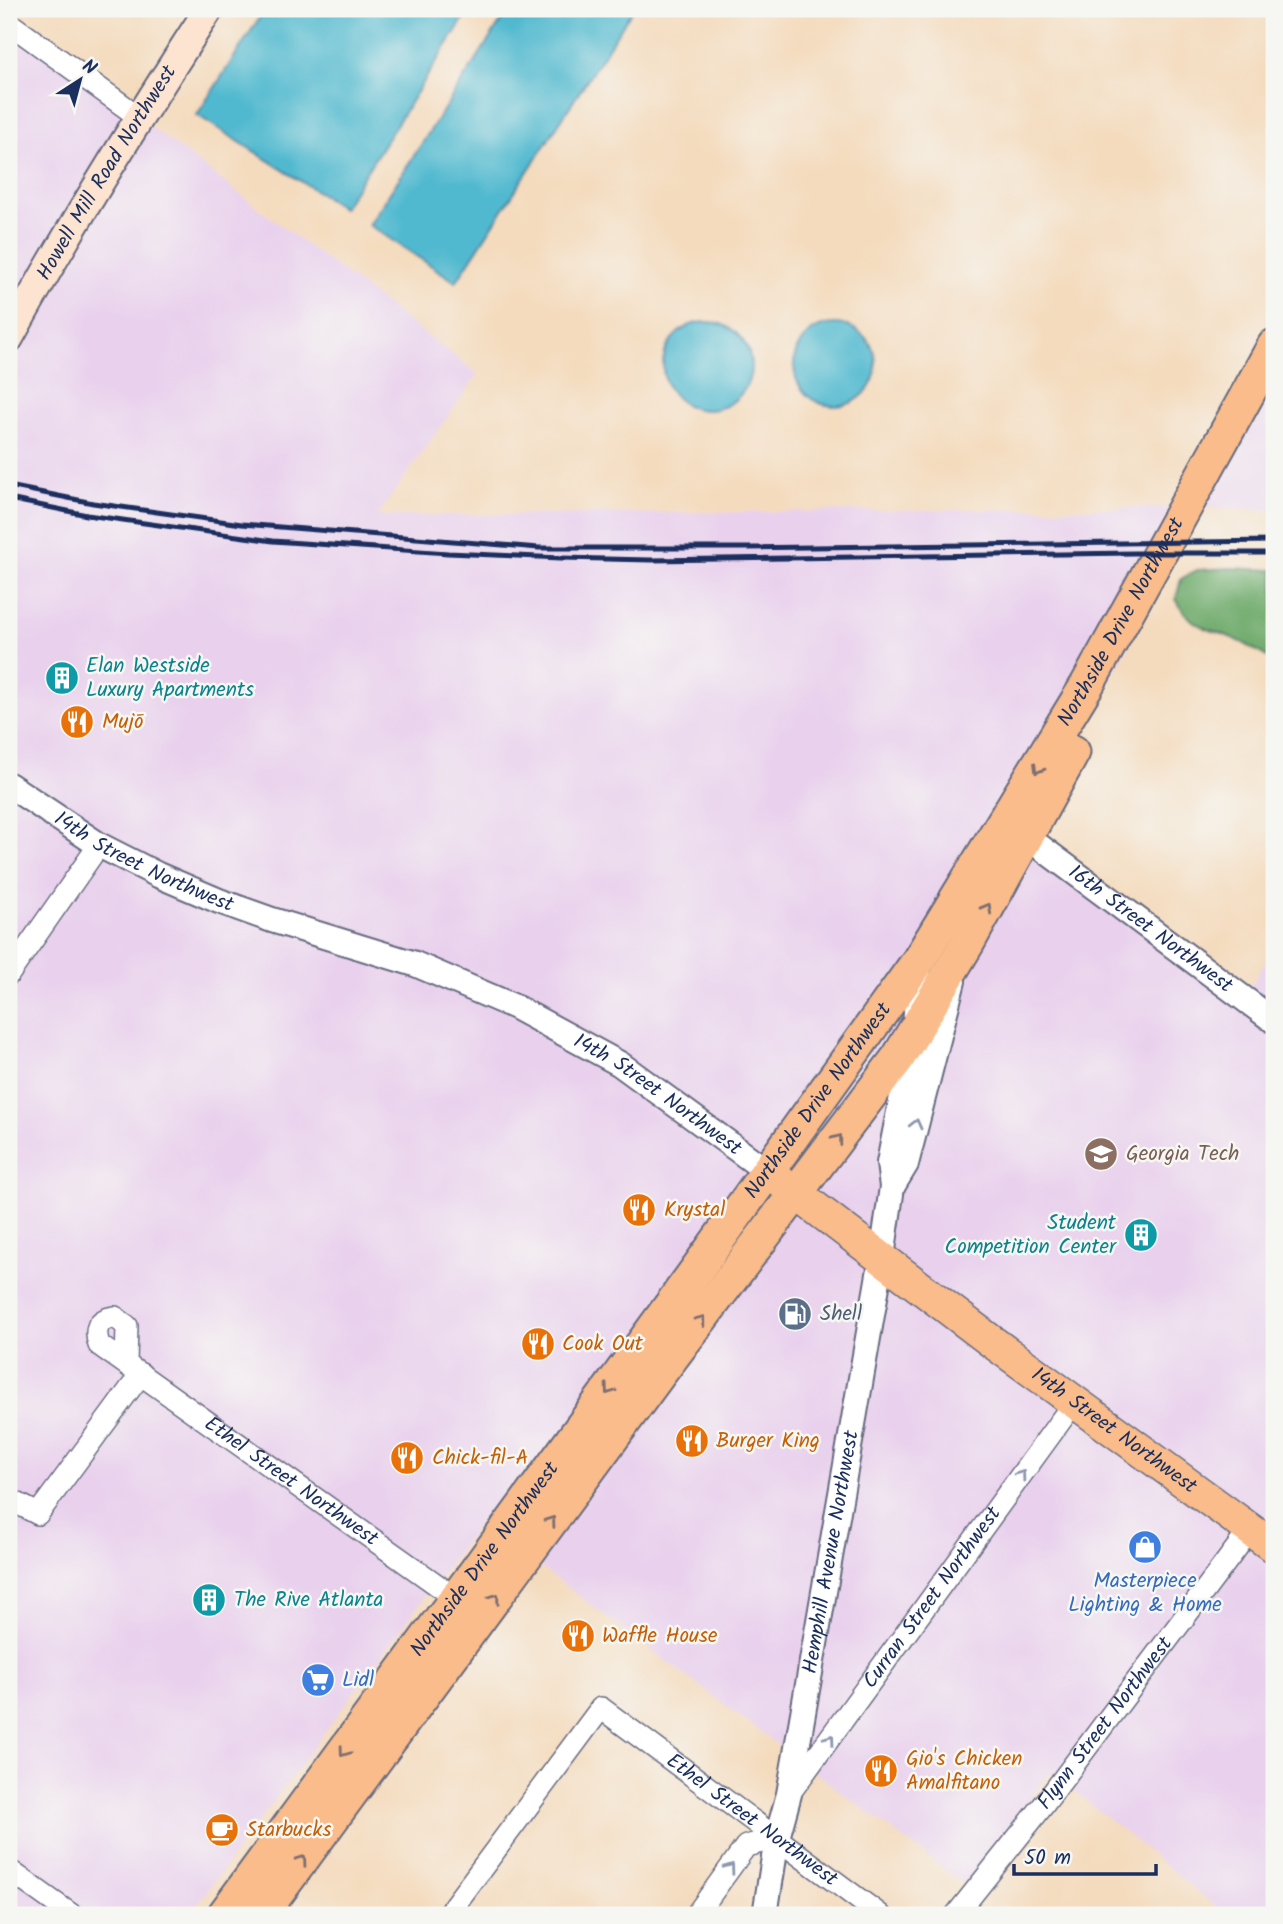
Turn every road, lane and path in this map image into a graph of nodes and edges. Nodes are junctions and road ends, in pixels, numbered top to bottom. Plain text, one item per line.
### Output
1 (209, 9) edge
2 (9, 23) edge
3 (139, 117) junction
4 (9, 338) edge
5 (1274, 346) edge
6 (1274, 380) edge
7 (9, 785) edge
8 (1027, 837) junction
9 (99, 845) junction
10 (959, 957) junction
11 (919, 960) junction
12 (9, 974) edge
13 (1274, 1021) edge
14 (915, 1030) junction
15 (768, 1172) junction
16 (892, 1187) junction
17 (797, 1194) junction
18 (882, 1257) junction
19 (1075, 1401) junction
20 (9, 1499) edge
21 (1262, 1538) edge
22 (457, 1599) junction
23 (372, 1765) junction
24 (789, 1794) junction
25 (777, 1838) junction
26 (9, 1870) edge
27 (72, 1915) edge
28 (224, 1915) edge
29 (261, 1915) edge
30 (447, 1915) edge
31 (696, 1915) edge
32 (765, 1915) edge
33 (880, 1915) edge
34 (956, 1915) edge

1 - 3 main road, Howell Mill Road Northwest
2 - 3 street
3 - 4 main road, Howell Mill Road Northwest
5 -> 11 highway, Northside Drive Northwest
6 - 8 highway, Northside Drive Northwest
7 - 9 street, 14th Street Northwest
10 -> 8 highway, Northside Drive Northwest
8 - 13 street, 16th Street Northwest
9 - 12 street
9 - 15 street, 14th Street Northwest
10 - 14 highway, Northside Drive Northwest
16 -> 10 street, Hemphill Avenue Northwest
11 - 14 street, Hemphill Avenue Northwest
11 - 15 highway, Northside Drive Northwest
14 - 16 street, Hemphill Avenue Northwest
17 -> 14 highway, Northside Drive Northwest
15 - 17 main road, 14th Street Northwest
15 -> 22 highway, Northside Drive Northwest
16 - 18 street, Hemphill Avenue Northwest
17 - 18 main road, 14th Street Northwest
23 -> 17 highway, Northside Drive Northwest
18 - 19 main road, 14th Street Northwest
18 - 24 street, Hemphill Avenue Northwest
19 - 21 main road, 14th Street Northwest
24 -> 19 street, Curran Street Northwest
20 - 22 street, Ethel Street Northwest
21 - 34 street, Flynn Street Northwest
22 - 23 highway
22 -> 28 highway, Northside Drive Northwest
29 -> 23 highway, Northside Drive Northwest
24 - 25 street, Hemphill Avenue Northwest
25 - 30 street, Ethel Street Northwest
31 -> 25 street
25 - 32 street, Hemphill Avenue Northwest
25 - 33 street, Ethel Street Northwest
26 - 27 street

